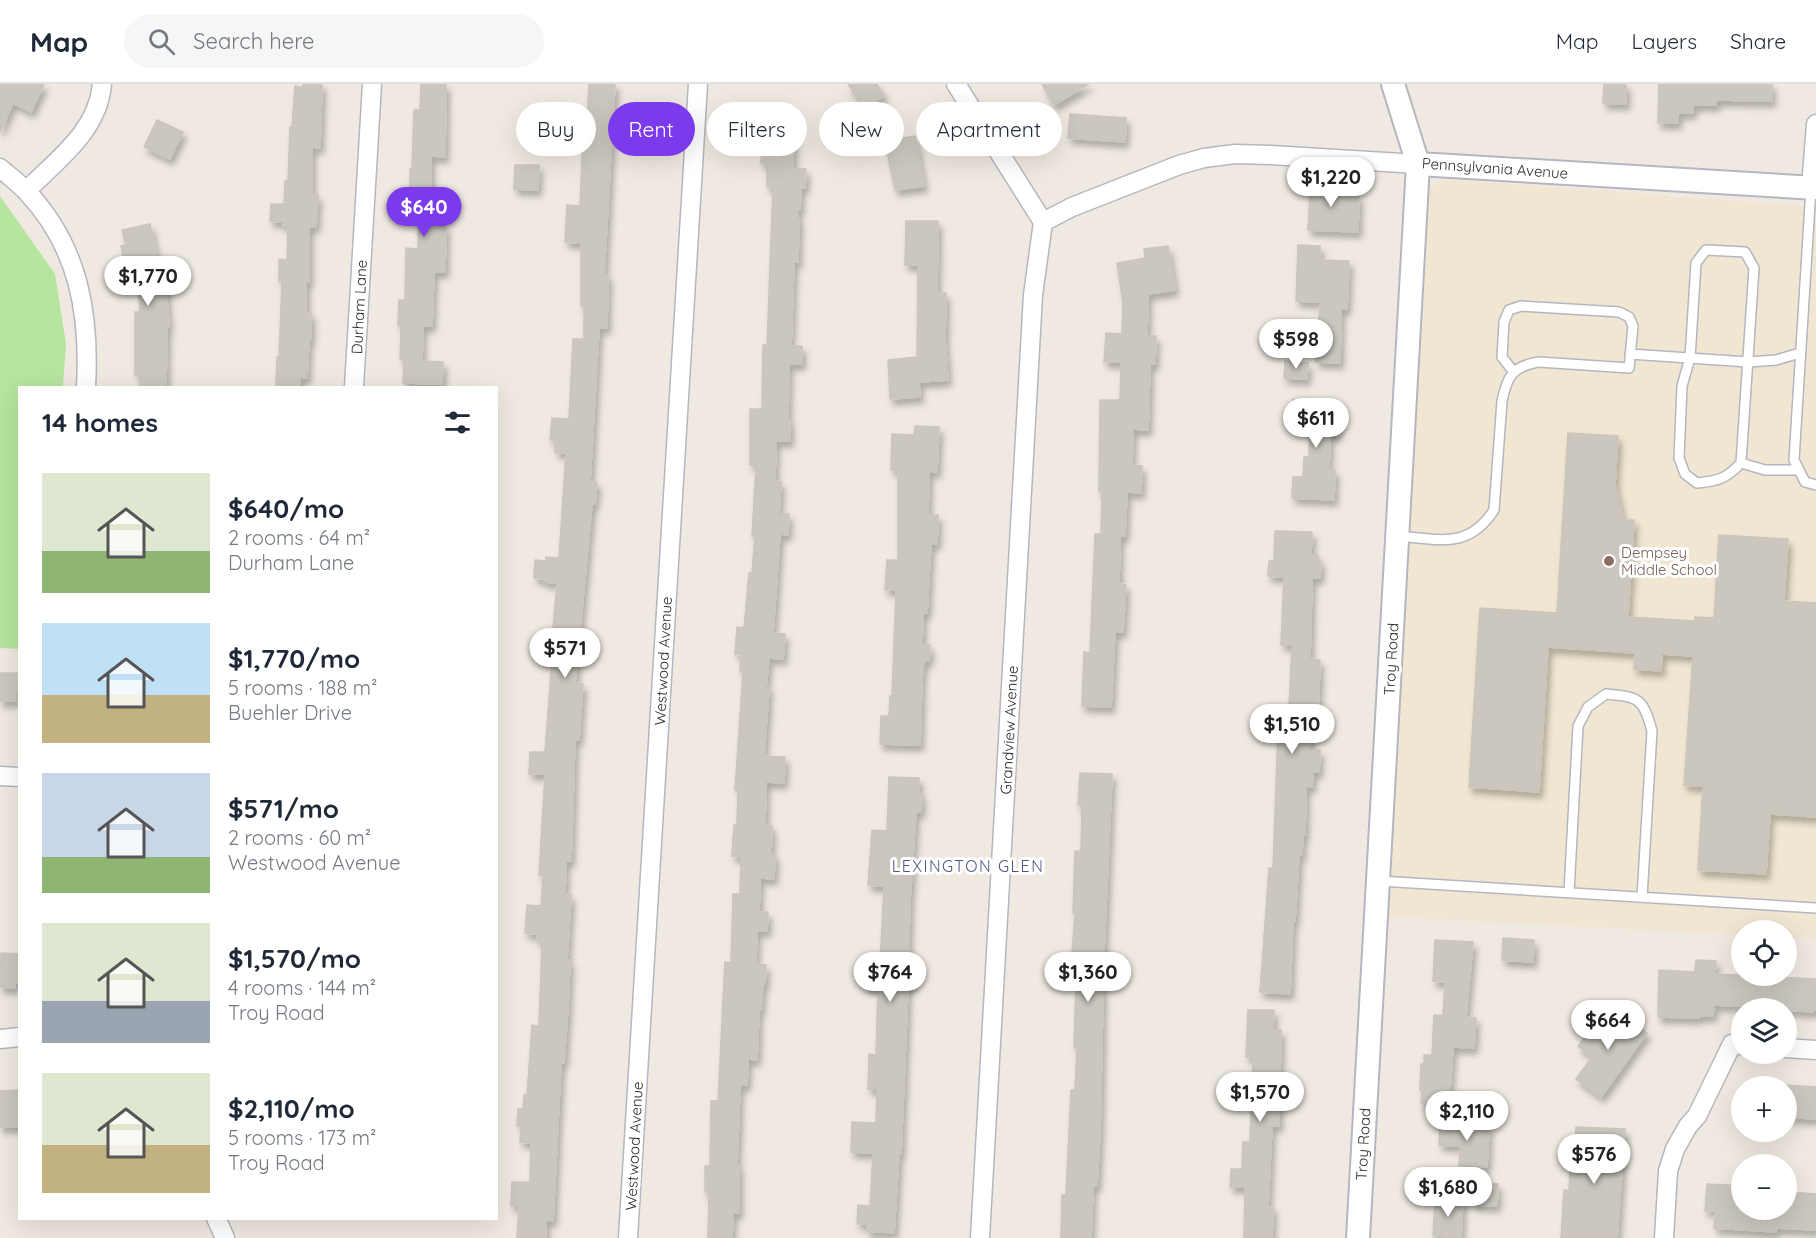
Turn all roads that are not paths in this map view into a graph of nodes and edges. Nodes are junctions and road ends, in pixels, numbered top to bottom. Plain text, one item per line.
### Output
1 (102, 84) edge
2 (372, 84) edge
3 (698, 84) edge
4 (956, 84) edge
5 (1393, 84) edge
6 (1816, 124) edge
7 (1418, 164) junction
8 (0, 168) edge
9 (1813, 188) edge
10 (26, 190) junction
11 (1043, 222) junction
12 (1800, 353) junction
13 (1630, 354) junction
14 (1690, 358) junction
15 (1748, 362) junction
16 (1513, 371) junction
17 (86, 386) edge
18 (354, 386) edge
19 (1741, 463) junction
20 (1799, 470) junction
21 (1816, 485) edge
22 (1398, 536) junction
23 (0, 776) edge
24 (18, 777) edge
25 (1377, 880) junction
26 (1569, 892) junction
27 (1642, 897) junction
28 (1816, 908) edge
29 (18, 1037) edge
30 (0, 1039) edge
31 (1731, 1046) edge
32 (1797, 1049) edge
33 (1816, 1050) edge
34 (217, 1220) edge
35 (225, 1238) edge
36 (628, 1238) edge
37 (980, 1238) edge
38 (1358, 1238) edge
39 (1664, 1238) edge

1 - 10 street
2 - 18 street, Durham Lane
3 - 36 street, Westwood Avenue
4 - 11 street
5 - 7 street, Troy Road
6 - 9 street
7 - 9 street, Pennsylvania Avenue
7 - 11 street, Pennsylvania Avenue
7 - 22 street, Troy Road
8 - 10 street
9 - 12 lane
10 - 17 street
11 - 37 street, Grandview Avenue
12 - 15 lane
12 - 20 lane
13 - 14 lane
13 - 16 lane
13 - 16 lane
14 - 15 lane
14 - 15 lane
14 - 19 lane
15 - 19 lane
16 - 22 lane
19 - 20 lane
20 - 21 lane
22 - 25 street, Troy Road
23 - 24 street
25 - 26 lane
25 - 38 street, Troy Road
26 - 27 lane
26 - 27 lane
27 - 28 lane
29 - 30 street
31 - 39 street
32 - 33 street
34 - 35 street

